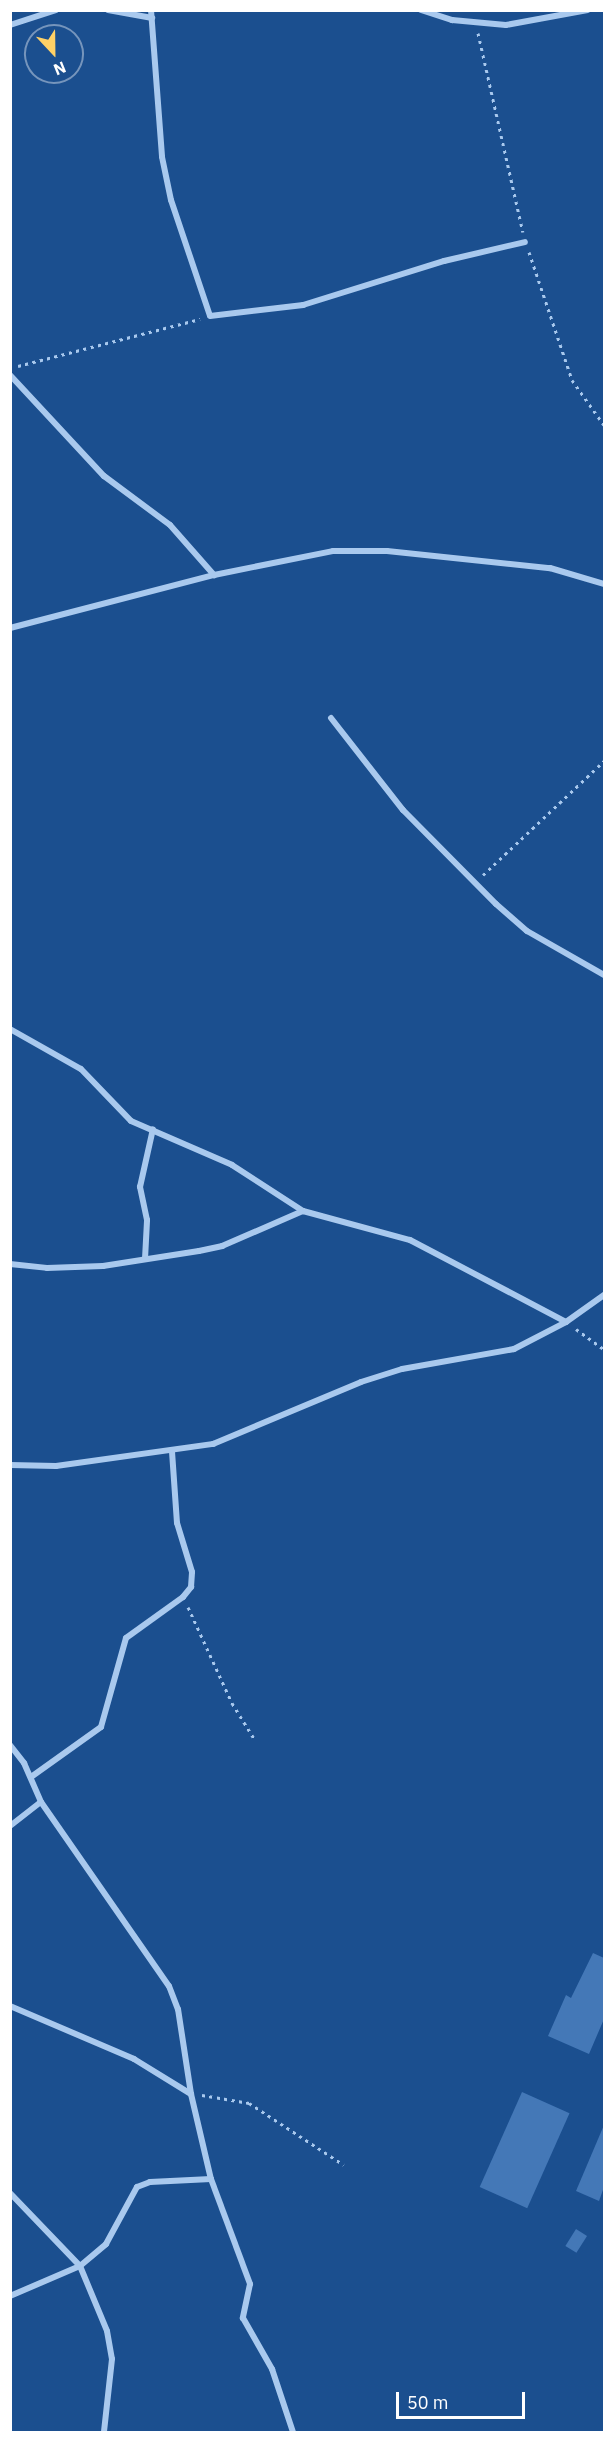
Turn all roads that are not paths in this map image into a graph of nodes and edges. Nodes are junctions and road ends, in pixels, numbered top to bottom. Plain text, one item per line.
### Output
1 (56, 10) edge
2 (108, 10) edge
3 (421, 10) edge
4 (588, 10) edge
5 (152, 14) edge
6 (10, 25) edge
7 (525, 242) road end
8 (10, 375) edge
9 (214, 575) junction
10 (604, 584) edge
11 (10, 628) edge
12 (331, 718) dead end
13 (604, 975) edge
14 (10, 1029) edge
15 (153, 1130) junction
16 (303, 1211) junction
17 (145, 1259) junction
18 (10, 1264) edge
19 (604, 1295) edge
20 (566, 1322) junction
21 (172, 1451) junction
22 (10, 1465) edge
23 (10, 1745) edge
24 (30, 1777) junction
25 (41, 1802) junction
26 (10, 1826) edge
27 (10, 2006) edge
28 (191, 2094) junction
29 (212, 2179) junction
30 (10, 2193) edge
31 (80, 2265) junction
32 (10, 2296) edge
33 (104, 2433) edge
34 (293, 2433) edge

1 - 6 street
2 - 5 street
3 - 4 street
5 - 7 street
8 - 9 street
9 - 10 street
9 - 11 street
12 - 13 street
14 - 15 street
15 - 16 street
15 - 17 street
16 - 17 street
16 - 20 street
17 - 18 street
19 - 20 street
20 - 21 street
21 - 22 street
21 - 24 street
23 - 24 street
24 - 25 street
25 - 26 street
25 - 28 street
27 - 28 street
28 - 29 street
29 - 31 street
29 - 34 street
30 - 31 street
31 - 32 street
31 - 33 street

